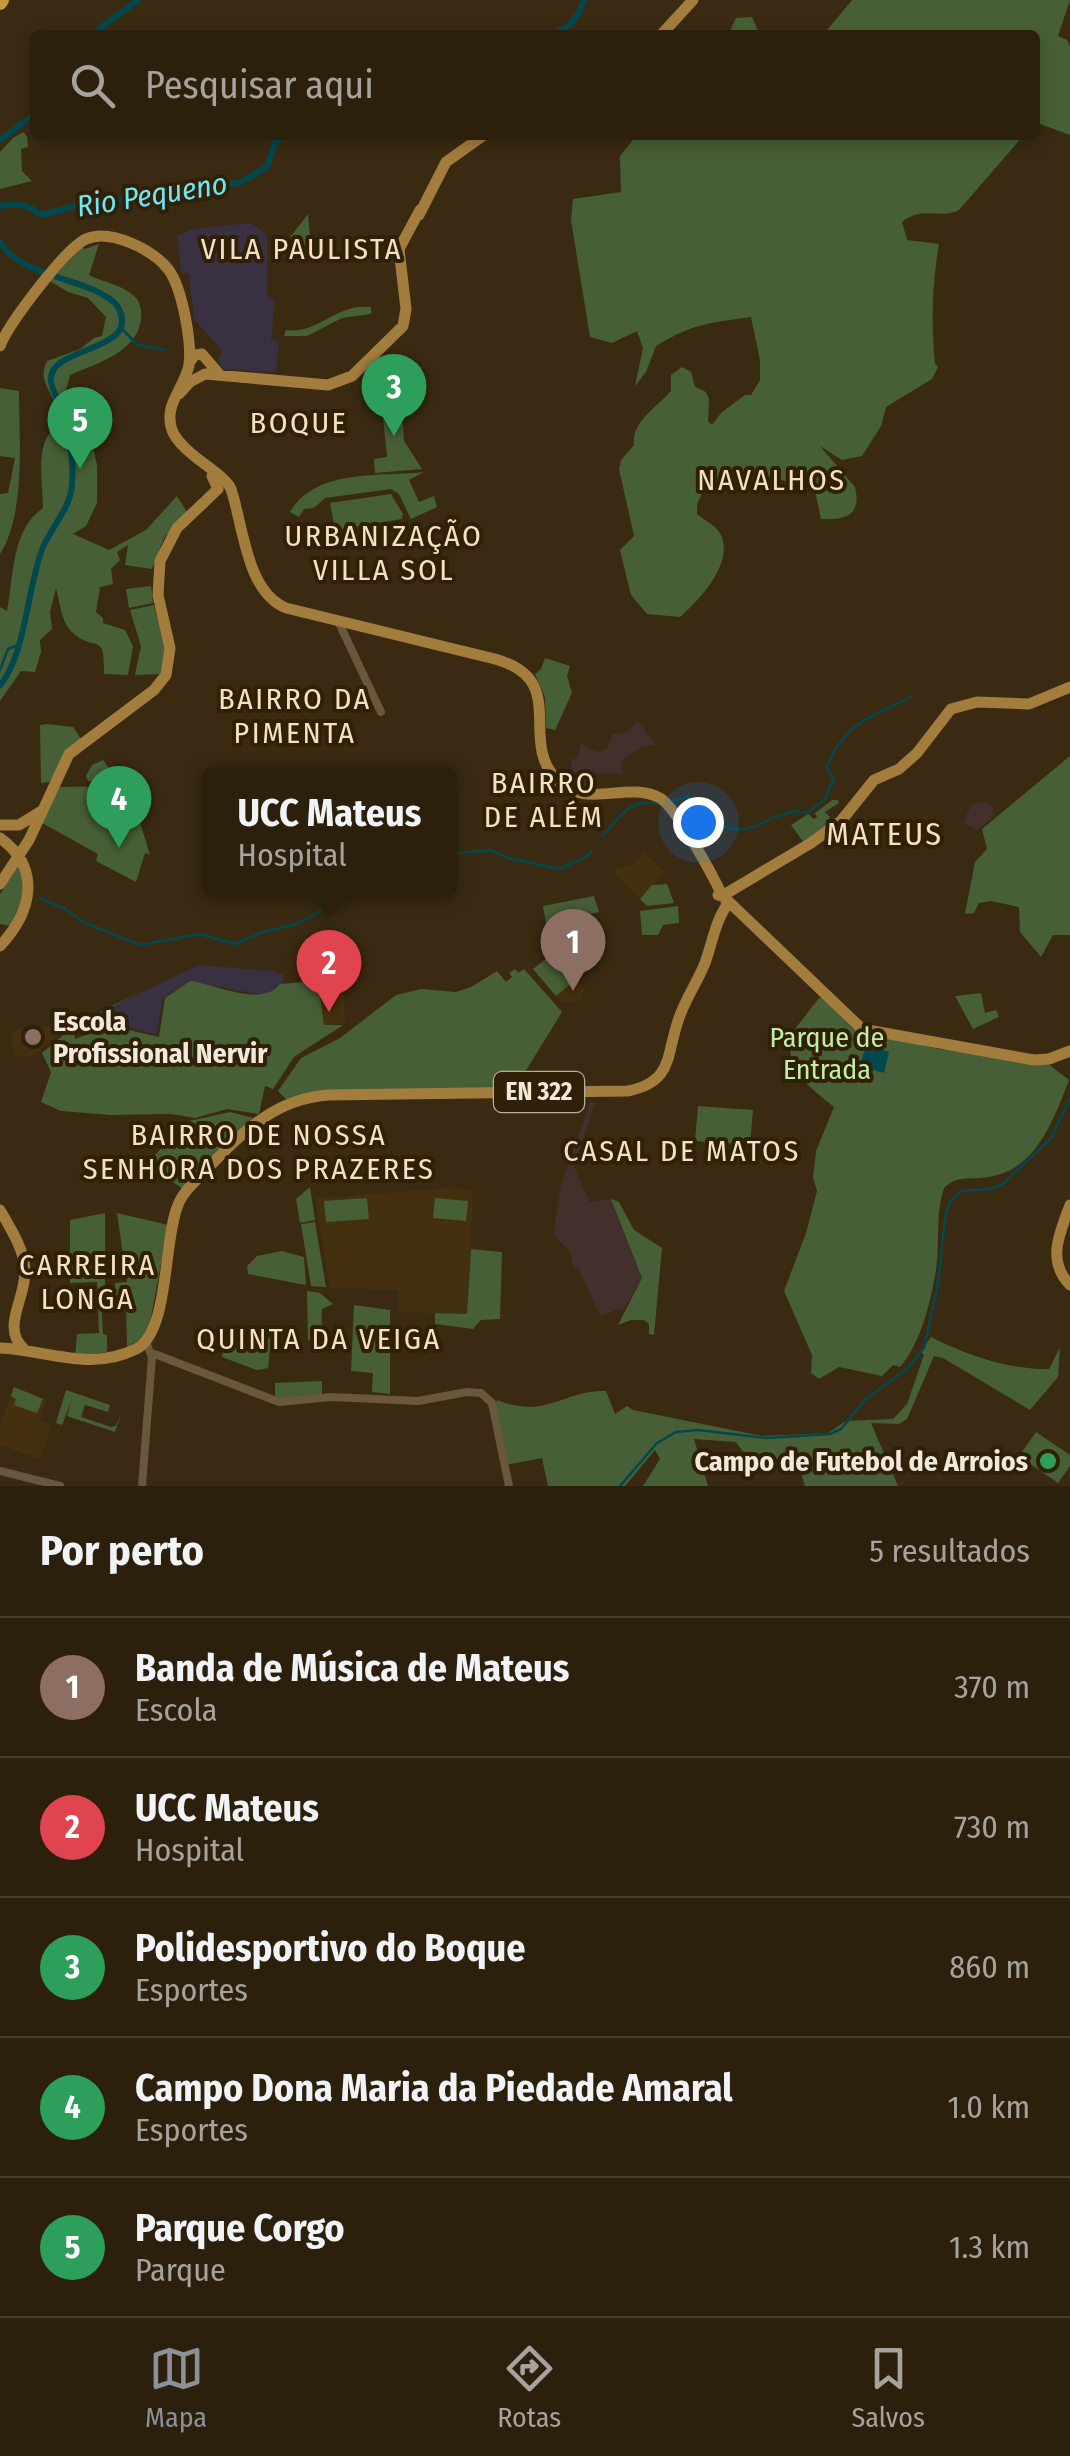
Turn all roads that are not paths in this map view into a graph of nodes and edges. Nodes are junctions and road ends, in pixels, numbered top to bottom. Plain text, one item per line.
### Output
1 (693, 0) edge
2 (666, 30) edge
3 (476, 140) edge
4 (0, 346) edge
5 (192, 361) junction
6 (209, 373) junction
7 (173, 401) junction
8 (223, 489) junction
9 (338, 621) junction
10 (355, 625) junction
11 (349, 643) junction
12 (1070, 687) edge
13 (382, 712) dead end
14 (43, 810) junction
15 (0, 825) edge
16 (0, 838) edge
17 (0, 887) edge
18 (725, 899) junction
19 (21, 918) junction
20 (0, 926) edge
21 (0, 946) edge
22 (1070, 1050) edge
23 (1070, 1204) edge
24 (1, 1214) edge
25 (1070, 1285) edge
26 (4, 1336) edge
27 (149, 1348) junction
28 (0, 1471) edge
29 (60, 1486) edge
30 (142, 1486) edge
31 (509, 1486) edge

1 - 2 main road
3 - 6 main road
4 - 5 main road
5 - 6 main road
5 - 6 main road
5 - 7 main road
6 - 7 main road
7 - 8 main road
8 - 9 main road
8 - 14 main road
9 - 10 main road
9 - 11 street
10 - 11 street
10 - 18 main road
11 - 13 street
12 - 18 main road
14 - 15 main road
14 - 17 main road
16 - 19 main road
18 - 22 main road
18 - 27 main road, EN 322
19 - 20 main road
19 - 21 main road
23 - 25 main road
24 - 26 main road
26 - 27 main road
27 - 30 street
27 - 31 street
28 - 29 street

